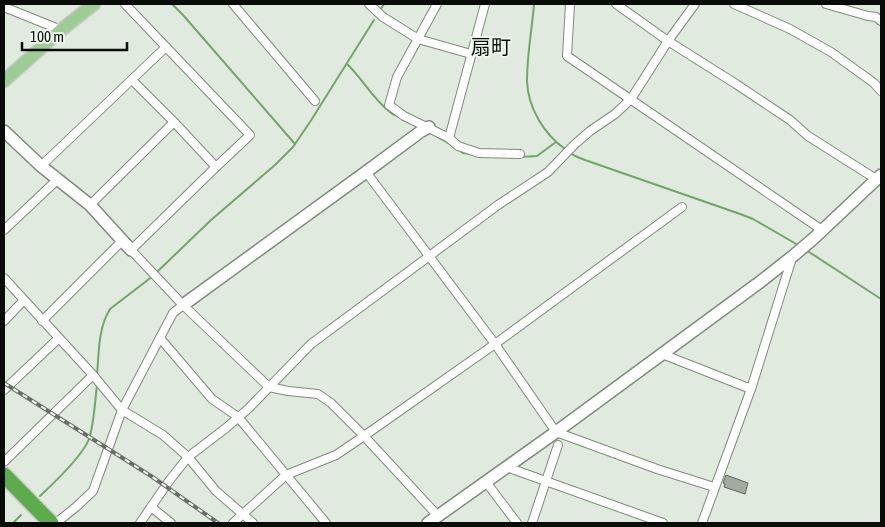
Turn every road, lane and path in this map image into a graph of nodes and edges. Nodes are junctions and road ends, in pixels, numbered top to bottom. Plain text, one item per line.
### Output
1 (94, 4) edge
2 (125, 4) edge
3 (233, 4) edge
4 (369, 4) edge
5 (437, 4) edge
6 (485, 4) edge
7 (570, 4) edge
8 (617, 4) edge
9 (695, 4) edge
10 (734, 4) edge
11 (826, 4) edge
12 (4, 7) edge
13 (881, 21) edge
14 (61, 30) junction
15 (418, 39) junction
16 (668, 41) junction
17 (166, 47) junction
18 (471, 54) junction
19 (132, 80) junction
20 (4, 81) edge
21 (881, 91) edge
22 (630, 99) junction
23 (315, 101) dead end
24 (174, 122) junction
25 (429, 127) junction
26 (4, 130) edge
27 (449, 138) junction
28 (520, 154) dead end
29 (41, 166) junction
30 (216, 167) junction
31 (366, 172) junction
32 (879, 177) edge
33 (57, 180) junction
34 (90, 205) junction
35 (682, 207) dead end
36 (4, 230) edge
37 (822, 230) junction
38 (123, 240) junction
39 (131, 250) junction
40 (430, 256) junction
41 (793, 256) junction
42 (4, 278) edge
43 (24, 300) junction
44 (184, 305) junction
45 (42, 320) junction
46 (4, 321) edge
47 (59, 338) junction
48 (160, 338) junction
49 (495, 344) junction
50 (662, 354) junction
51 (93, 375) junction
52 (269, 387) junction
53 (751, 389) junction
54 (4, 390) edge
55 (122, 410) junction
56 (238, 417) junction
57 (556, 432) junction
58 (364, 436) junction
59 (558, 445) dead end
60 (188, 457) junction
61 (4, 462) edge
62 (510, 466) junction
63 (4, 475) edge
64 (286, 475) junction
65 (546, 481) junction
66 (486, 482) junction
67 (714, 488) junction
68 (151, 506) junction
69 (242, 514) junction
70 (438, 516) junction
71 (51, 523) edge
72 (56, 523) edge
73 (140, 523) edge
74 (171, 523) edge
75 (233, 523) edge
76 (253, 523) edge
77 (326, 523) edge
78 (428, 523) edge
79 (517, 523) edge
80 (532, 523) edge
81 (663, 523) edge
82 (702, 523) edge

1 - 14 main road
2 - 17 street
3 - 23 street
4 - 15 street
5 - 15 street
6 - 18 street
7 - 22 street
8 - 16 street
9 - 16 street
10 - 21 street
11 - 13 street
12 - 14 street
14 - 20 main road
15 - 18 street
15 - 25 street
16 - 22 street
16 - 32 street
17 - 19 street
17 - 30 street
18 - 27 street
19 - 24 street
19 - 29 street
22 - 37 street
22 - 40 street
24 - 30 street
24 - 34 street
25 - 27 street
25 - 31 street
26 - 29 street
27 - 28 street
29 - 33 street
30 - 39 street
31 - 40 street
31 - 44 street
32 - 37 street
33 - 34 street
33 - 36 street
34 - 38 street
35 - 49 street
37 - 41 street
38 - 39 street
38 - 45 street
39 - 44 street
40 - 49 street
40 - 52 street
41 - 50 street
41 - 53 street
42 - 43 street
43 - 45 street
43 - 46 street
44 - 48 street
44 - 52 street
45 - 47 street
47 - 51 street
47 - 54 street
48 - 55 street
48 - 56 street
49 - 57 street
49 - 58 street
50 - 53 street
50 - 57 street
51 - 55 street
51 - 61 street
52 - 56 street
52 - 58 street
53 - 67 street
55 - 60 street
55 - 72 street
56 - 60 street
56 - 64 street
57 - 62 street
57 - 67 street
58 - 64 street
58 - 70 street
59 - 65 street
60 - 68 street
60 - 69 street
62 - 65 street
62 - 66 street
63 - 71 highway
64 - 69 street
64 - 77 street
65 - 80 street
65 - 81 street
66 - 70 street
66 - 79 street
67 - 82 street
68 - 73 street
68 - 74 street
69 - 75 street
69 - 76 street
70 - 78 street

